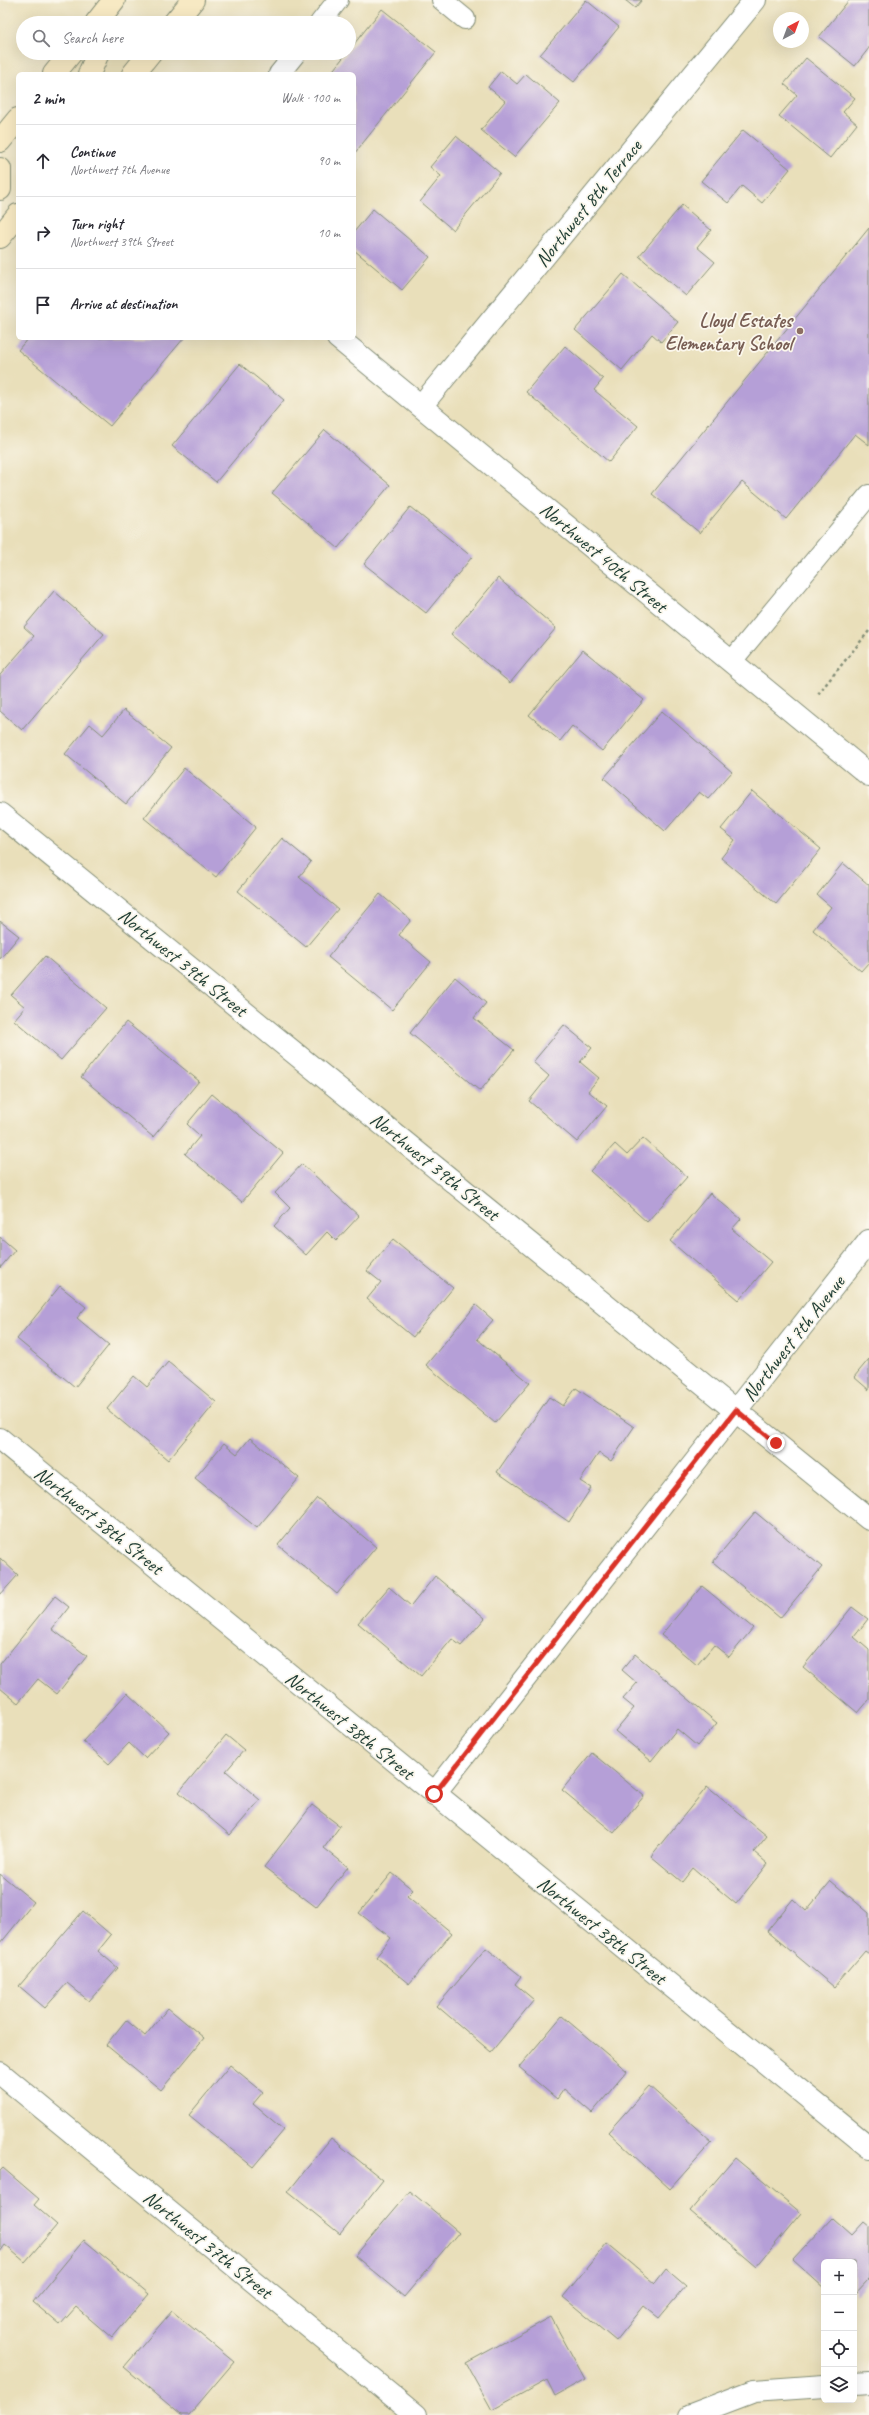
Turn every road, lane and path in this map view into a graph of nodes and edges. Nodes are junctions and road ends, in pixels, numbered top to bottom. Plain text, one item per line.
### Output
1 (114, 0) edge
2 (122, 0) edge
3 (193, 0) edge
4 (338, 0) edge
5 (442, 0) edge
6 (755, 0) edge
7 (101, 16) edge
8 (115, 16) edge
9 (180, 16) edge
10 (325, 16) edge
11 (466, 19) dead end
12 (65, 60) edge
13 (95, 60) edge
14 (144, 60) edge
15 (290, 60) edge
16 (56, 72) edge
17 (90, 72) edge
18 (135, 72) edge
19 (281, 72) edge
20 (16, 121) edge
21 (0, 141) edge
22 (0, 169) edge
23 (0, 189) edge
24 (16, 217) edge
25 (0, 237) edge
26 (340, 340) edge
27 (421, 406) junction
28 (869, 494) edge
29 (869, 631) edge
30 (731, 662) junction
31 (818, 694) dead end
32 (869, 775) edge
33 (0, 814) edge
34 (869, 1241) edge
35 (736, 1410) junction
36 (0, 1439) edge
37 (869, 1520) edge
38 (434, 1794) junction
39 (0, 2073) edge
40 (869, 2147) edge
41 (869, 2383) edge
42 (857, 2384) edge
43 (821, 2386) edge
44 (416, 2415) edge
45 (691, 2415) edge

1 - 7 main road
2 - 8 main road
3 - 9 main road
4 - 10 lane
5 - 11 lane
6 - 27 street, Northwest 8th Terrace
12 - 16 main road
13 - 17 main road
14 - 18 main road
15 - 19 lane
20 - 21 main road
22 - 23 main road
24 - 25 main road
26 - 27 street, Northwest 40th Street
27 - 30 street, Northwest 40th Street
28 - 30 lane
29 - 31 path
30 - 32 street, Northwest 40th Street
33 - 35 street, Northwest 39th Street
34 - 35 street, Northwest 7th Avenue
35 - 37 street, Northwest 39th Street
35 - 38 street, Northwest 7th Avenue
36 - 38 street, Northwest 38th Street
38 - 40 street, Northwest 38th Street
39 - 44 street, Northwest 37th Street
41 - 42 street
43 - 45 street

